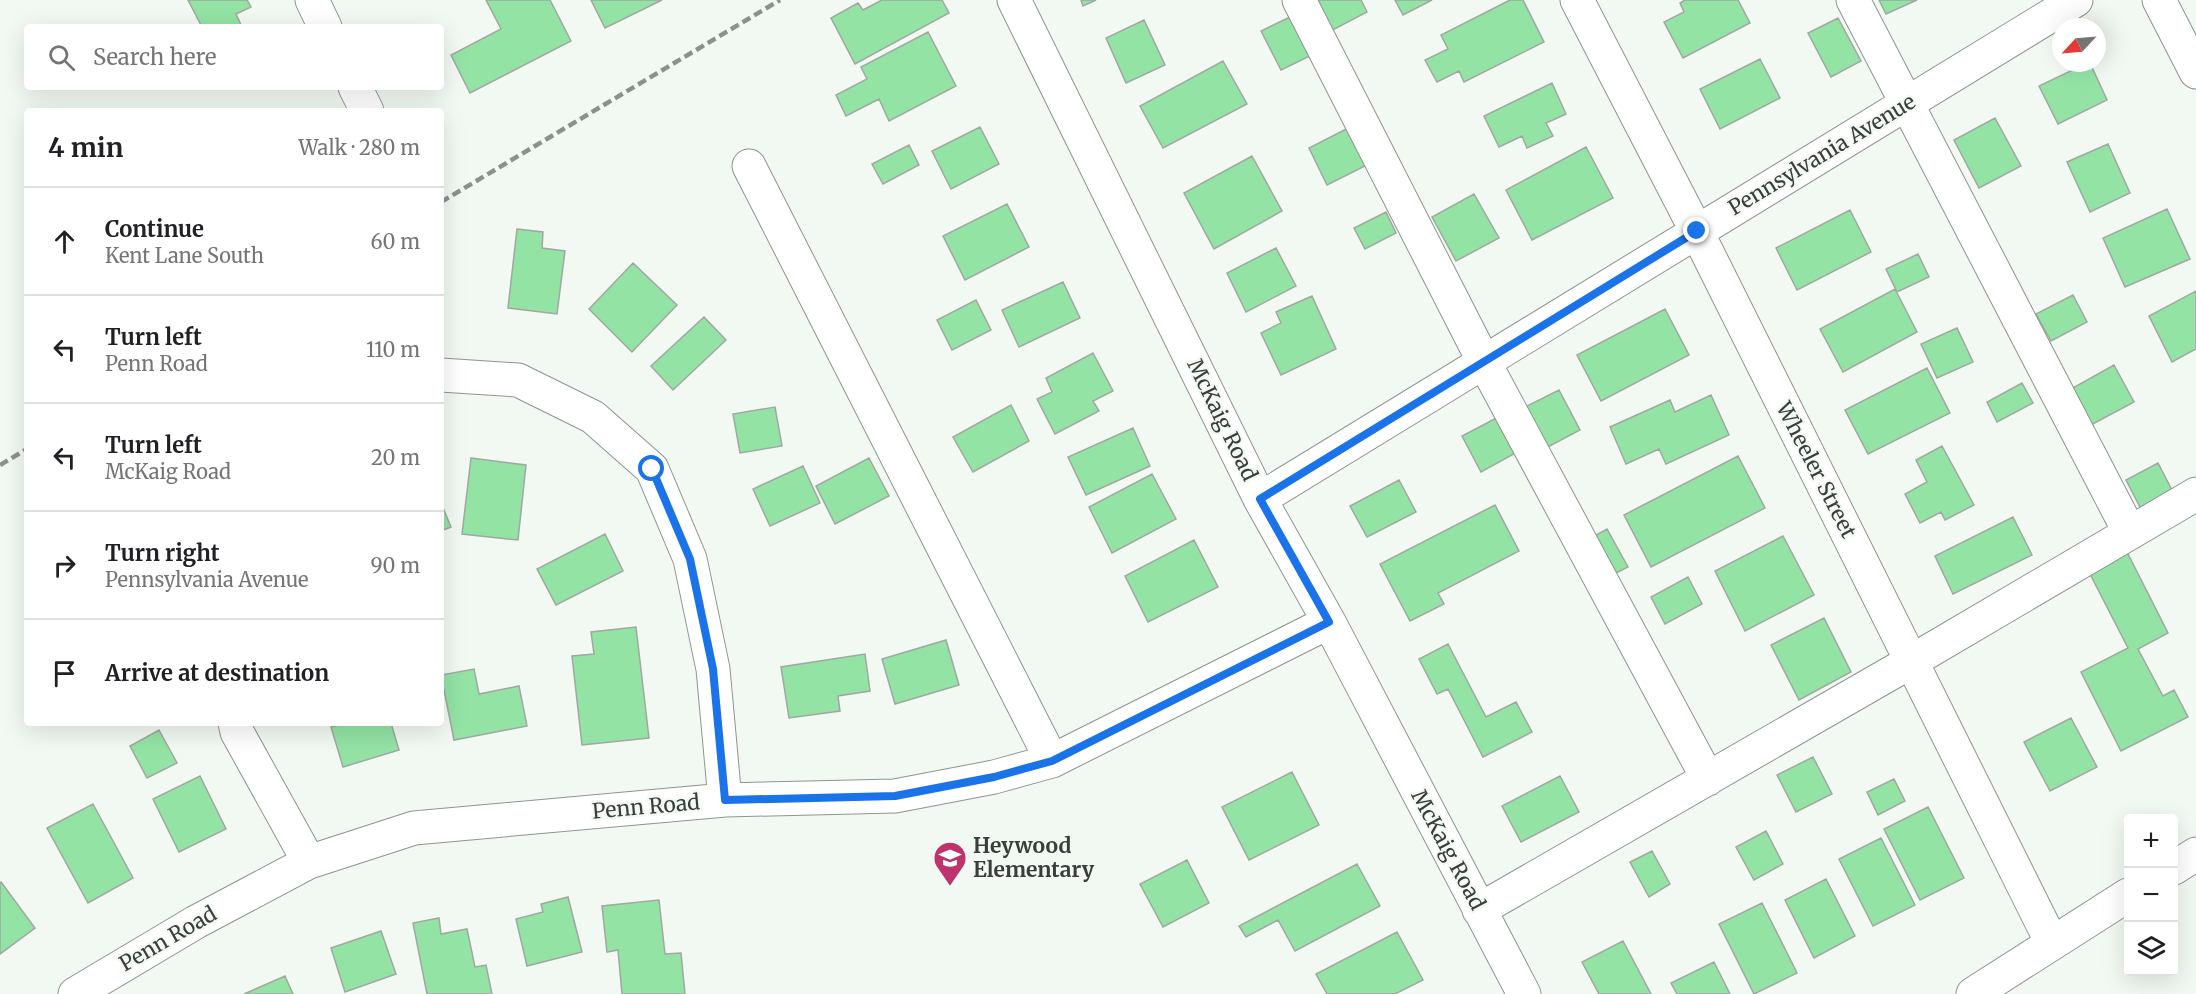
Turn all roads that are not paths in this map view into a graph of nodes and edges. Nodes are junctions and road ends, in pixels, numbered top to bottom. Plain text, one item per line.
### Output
1 (1014, 0) edge
2 (1299, 0) edge
3 (1577, 0) edge
4 (1853, 0) edge
5 (2076, 0) edge
6 (2160, 0) edge
7 (2196, 72) edge
8 (356, 90) edge
9 (1906, 104) junction
10 (366, 108) edge
11 (749, 166) dead end
12 (1697, 231) junction
13 (1484, 362) junction
14 (444, 375) edge
15 (2196, 494) edge
16 (1260, 499) junction
17 (2130, 533) junction
18 (1329, 622) junction
19 (1912, 661) junction
20 (236, 726) edge
21 (1052, 761) junction
22 (1708, 779) junction
23 (725, 800) junction
24 (2196, 854) edge
25 (309, 862) junction
26 (2178, 865) edge
27 (2124, 898) edge
28 (1479, 910) junction
29 (2052, 943) junction
30 (75, 994) edge
31 (1524, 994) edge
32 (1973, 994) edge

1 - 16 street, McKaig Road
2 - 13 street
3 - 12 street, Wheeler Street
4 - 9 street
5 - 9 street, Pennsylvania Avenue
6 - 7 street
8 - 10 street
9 - 12 street, Pennsylvania Avenue
9 - 17 street
11 - 21 street
12 - 13 street, Pennsylvania Avenue
12 - 19 street, Wheeler Street
13 - 16 street, Pennsylvania Avenue
13 - 22 street
14 - 23 street
15 - 17 street
16 - 18 street, McKaig Road
17 - 19 street
18 - 21 street, Penn Road
18 - 28 street, McKaig Road
19 - 22 street
19 - 29 street, Wheeler Street
20 - 25 street
21 - 23 street, Penn Road
22 - 28 street
23 - 25 street, Penn Road
24 - 26 street
25 - 30 street, Penn Road
27 - 29 street
28 - 31 street, McKaig Road
29 - 32 street

